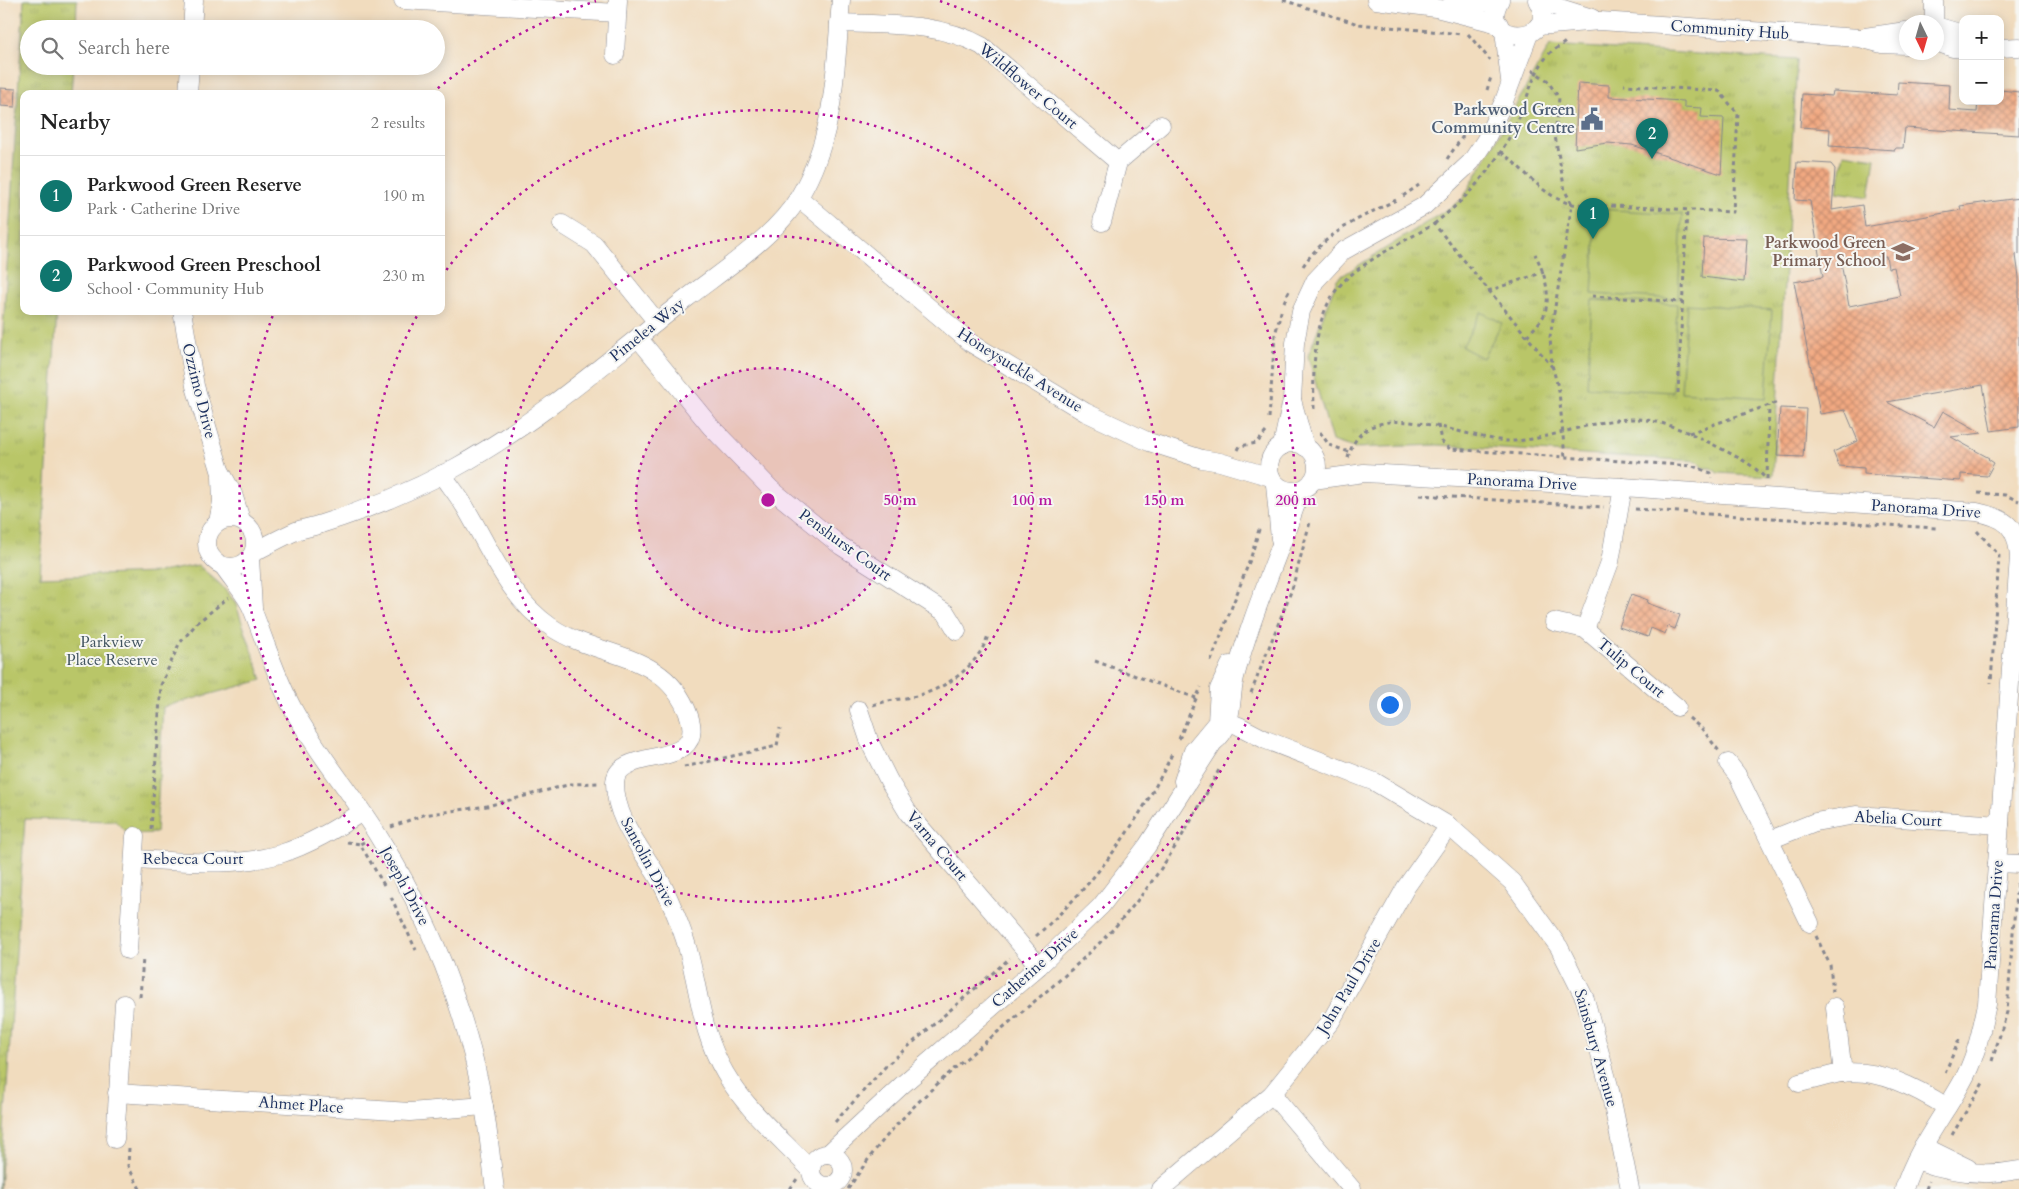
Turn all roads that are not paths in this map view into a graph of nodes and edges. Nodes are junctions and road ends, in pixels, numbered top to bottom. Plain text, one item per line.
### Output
1 (194, 0) edge
2 (403, 0) edge
3 (841, 0) edge
4 (1376, 0) edge
5 (1934, 0) edge
6 (1500, 1) edge
7 (1538, 1) edge
8 (618, 6) edge
9 (1436, 8) junction
10 (1934, 15) edge
11 (193, 20) edge
12 (1600, 21) junction
13 (839, 23) junction
14 (1501, 27) junction
15 (1944, 28) edge
16 (1533, 30) junction
17 (1899, 31) edge
18 (1959, 33) edge
19 (1860, 38) junction
20 (1899, 45) edge
21 (1944, 45) edge
22 (1959, 49) edge
23 (615, 56) dead end
24 (1512, 70) junction
25 (189, 75) edge
26 (188, 90) edge
27 (1161, 124) dead end
28 (1118, 162) junction
29 (799, 198) junction
30 (1102, 222) dead end
31 (562, 224) dead end
32 (183, 315) edge
33 (657, 322) junction
34 (638, 339) junction
35 (1300, 420) junction
36 (1276, 452) junction
37 (1310, 453) junction
38 (1229, 462) junction
39 (220, 470) junction
40 (447, 472) junction
41 (1364, 473) junction
42 (1273, 481) junction
43 (1307, 485) junction
44 (1624, 487) junction
45 (1285, 519) junction
46 (218, 522) junction
47 (246, 525) junction
48 (2017, 530) edge
49 (297, 531) junction
50 (252, 555) junction
51 (224, 567) junction
52 (253, 609) junction
53 (1554, 622) dead end
54 (1585, 629) junction
55 (957, 631) dead end
56 (1677, 707) road end
57 (858, 710) road end
58 (1224, 724) junction
59 (1728, 763) road end
60 (362, 812) junction
61 (2000, 825) junction
62 (1449, 826) junction
63 (135, 836) dead end
64 (1770, 840) junction
65 (141, 859) junction
66 (1997, 863) junction
67 (2019, 864) edge
68 (1810, 923) road end
69 (135, 952) road end
70 (1039, 966) junction
71 (132, 1004) road end
72 (1835, 1007) road end
73 (1843, 1073) junction
74 (1799, 1083) dead end
75 (117, 1093) junction
76 (1272, 1094) junction
77 (484, 1106) junction
78 (1947, 1107) junction
79 (122, 1139) road end
80 (1920, 1153) junction
81 (816, 1166) edge
82 (2019, 1170) edge
83 (825, 1188) edge
84 (495, 1189) edge
85 (1161, 1189) edge
86 (1352, 1189) edge
87 (1630, 1189) edge
88 (1904, 1189) edge

1 - 11 street
2 - 8 street
3 - 13 street, Pimelea Way
4 - 9 street
5 - 10 street
6 - 9 street
6 - 14 street
7 - 12 street, Community Hub
7 - 16 street
8 - 23 street
9 - 14 street
12 - 16 street, Community Hub
12 - 19 street, Community Hub
13 - 28 street, Wildflower Court
13 - 29 street, Pimelea Way
14 - 16 street, Community Hub
14 - 24 street
15 - 18 street
16 - 24 street
17 - 19 street, Community Hub
19 - 20 street, Community Hub
21 - 22 street
24 - 35 street
25 - 26 street
27 - 28 street
28 - 30 street
29 - 33 street, Pimelea Way
29 - 38 street, Honeysuckle Avenue
31 - 33 street
32 - 39 street, Ozzimo Drive
33 - 34 street, Pimelea Way
34 - 40 street, Pimelea Way
34 - 55 street, Penshurst Court
35 - 36 street
35 - 37 street
36 - 37 street
36 - 38 street, Honeysuckle Avenue
36 - 42 street
37 - 41 street, Panorama Drive
37 - 43 street
38 - 42 street, Honeysuckle Avenue
39 - 46 street, Ozzimo Drive
39 - 47 street, Ozzimo Drive
40 - 49 street, Pimelea Way
40 - 81 street, Santolin Drive
41 - 43 street, Panorama Drive
41 - 44 street, Panorama Drive
42 - 43 street
42 - 45 street
43 - 45 street
44 - 48 street, Panorama Drive
44 - 54 street, Tulip Court
45 - 58 street
46 - 47 street
46 - 51 street
47 - 49 street, Pimelea Way
47 - 50 street
48 - 61 street, Panorama Drive
49 - 50 street, Pimelea Way
50 - 51 street
50 - 52 street, Joseph Drive
51 - 52 street, Joseph Drive
52 - 60 street, Joseph Drive
53 - 54 street, Tulip Court
54 - 56 street, Tulip Court
57 - 70 street, Varna Court
58 - 62 street, Sainsbury Avenue
58 - 70 street, Catherine Drive
59 - 64 street
60 - 65 street, Rebecca Court
60 - 77 street, Joseph Drive
61 - 64 street, Abelia Court
61 - 66 street, Panorama Drive
62 - 76 street, John Paul Drive
62 - 87 street, Sainsbury Avenue
63 - 65 street, Rebecca Court
64 - 68 street
65 - 69 street, Rebecca Court
66 - 67 street
66 - 78 street, Panorama Drive
70 - 81 street, Catherine Drive
71 - 75 street
72 - 73 street
73 - 74 street
73 - 78 street
75 - 77 street, Ahmet Place
75 - 79 street
76 - 85 street, John Paul Drive
76 - 86 street
77 - 84 street, Joseph Drive
78 - 80 street, Panorama Drive
80 - 82 street
80 - 88 street, Panorama Drive
81 - 83 street, Santolin Drive
81 - 83 street

